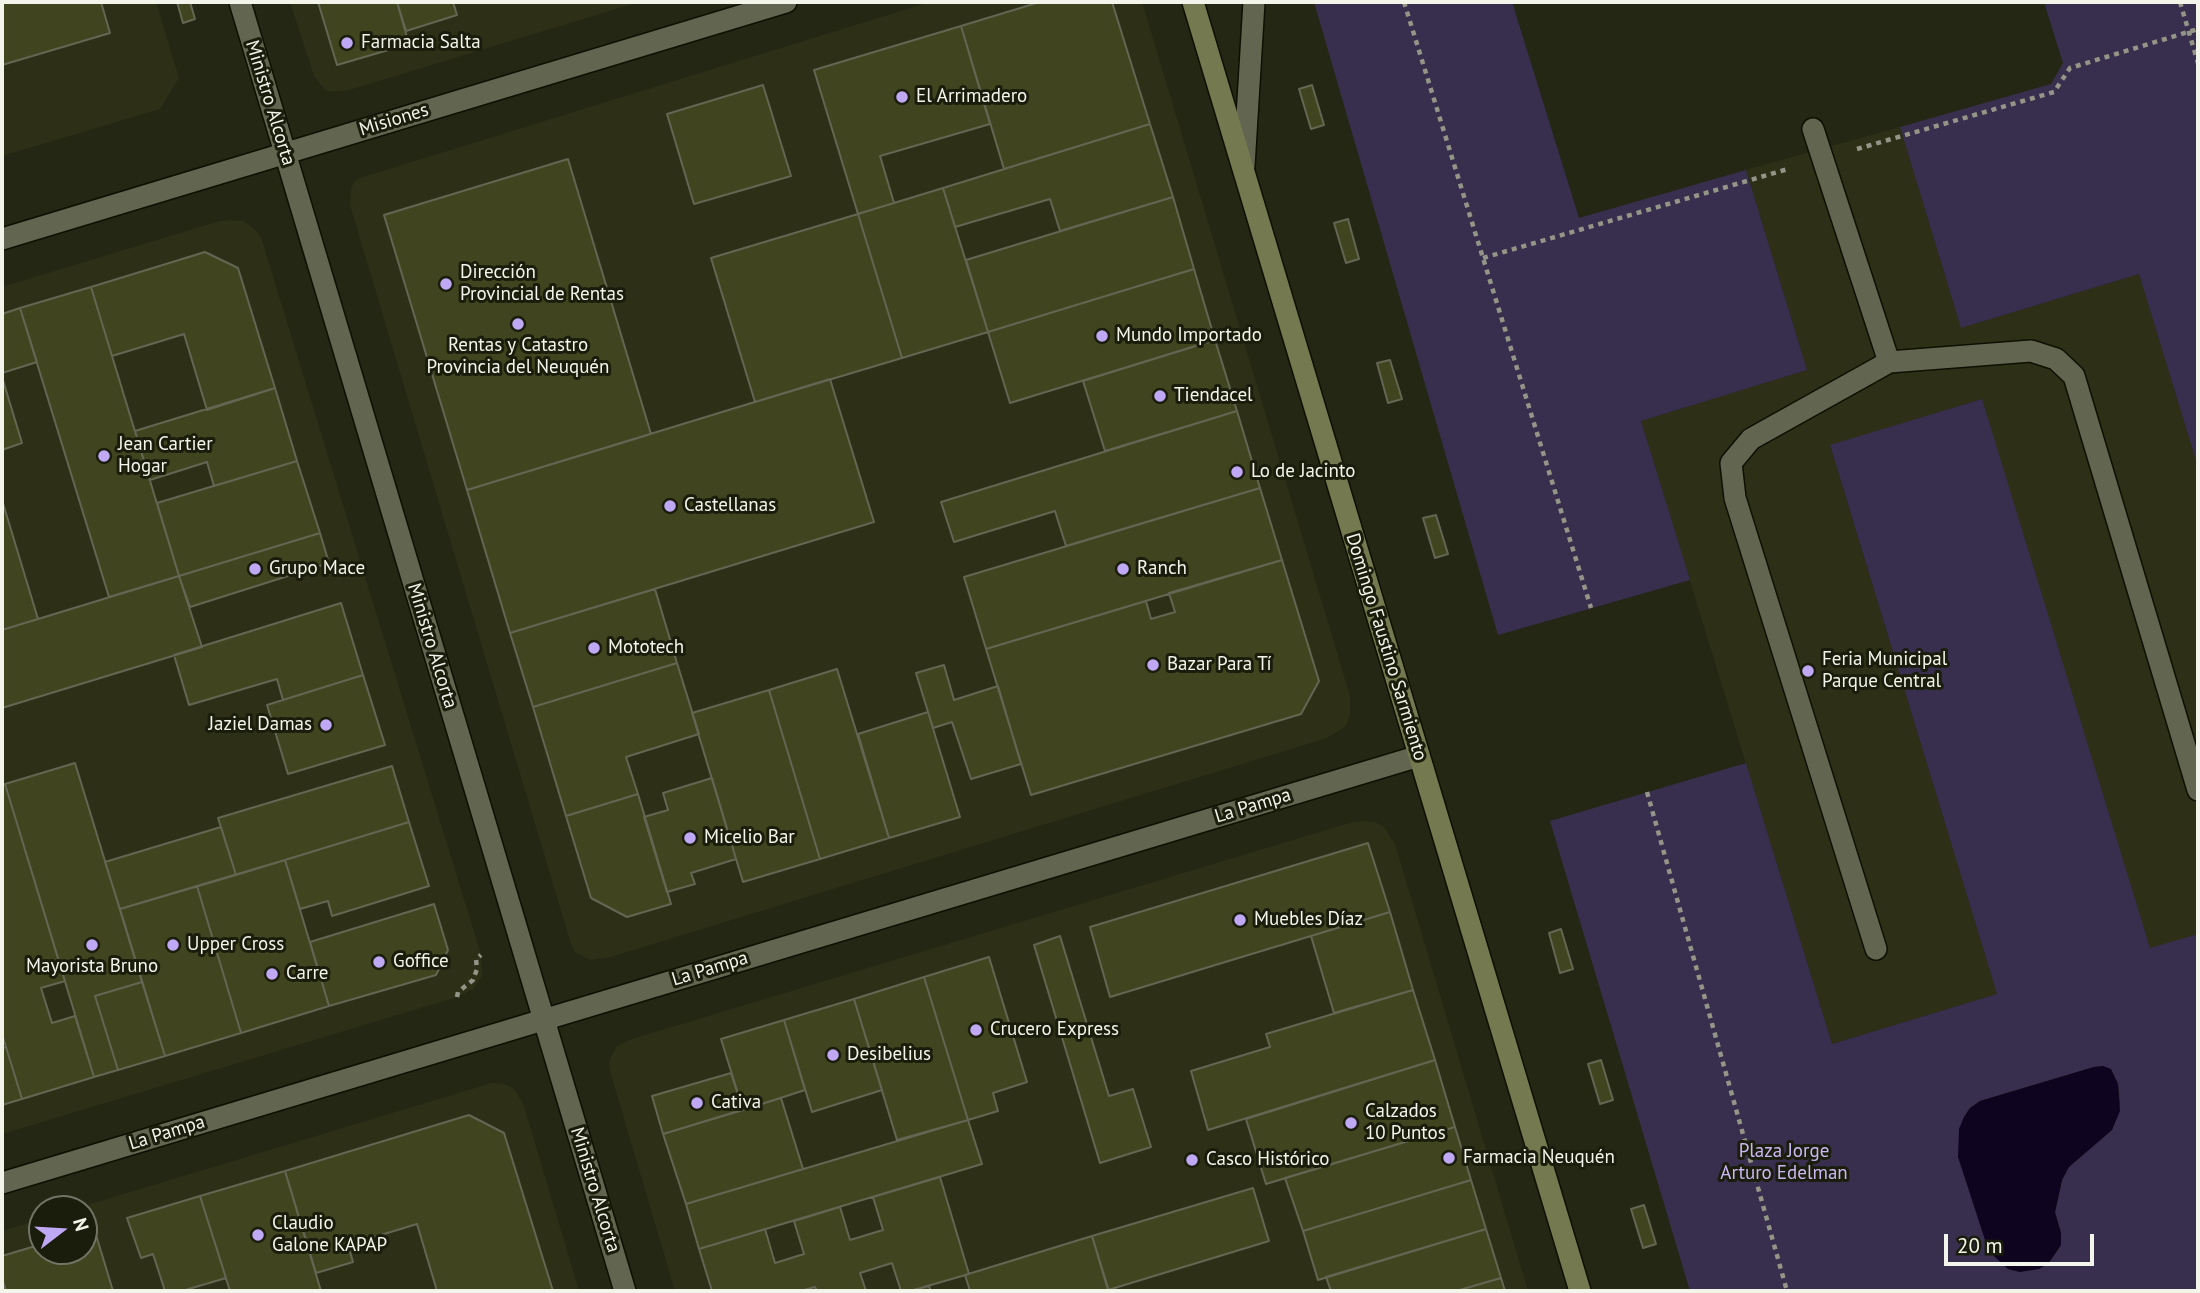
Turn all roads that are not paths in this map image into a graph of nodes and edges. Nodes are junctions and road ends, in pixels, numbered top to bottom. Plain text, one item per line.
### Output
1 (240, 2) edge
2 (786, 2) edge
3 (1193, 2) edge
4 (1254, 2) edge
5 (1813, 129) dead end
6 (285, 153) junction
7 (1244, 171) junction
8 (2, 239) edge
9 (1889, 362) junction
10 (1419, 756) junction
11 (2198, 790) edge
12 (1876, 949) dead end
13 (544, 1020) junction
14 (2, 1183) edge
15 (625, 1291) edge
16 (1580, 1291) edge

1 - 6 street, Ministro Alcorta
2 - 6 street, Misiones
3 - 7 main road, Domingo Faustino Sarmiento
4 - 7 street
5 - 9 street
6 - 8 street, Misiones
6 - 13 street, Ministro Alcorta
7 - 10 main road, Domingo Faustino Sarmiento
9 - 11 street
9 - 12 street
10 - 13 street, La Pampa
10 - 16 main road, Domingo Faustino Sarmiento
13 - 14 street, La Pampa
13 - 15 street, Ministro Alcorta

